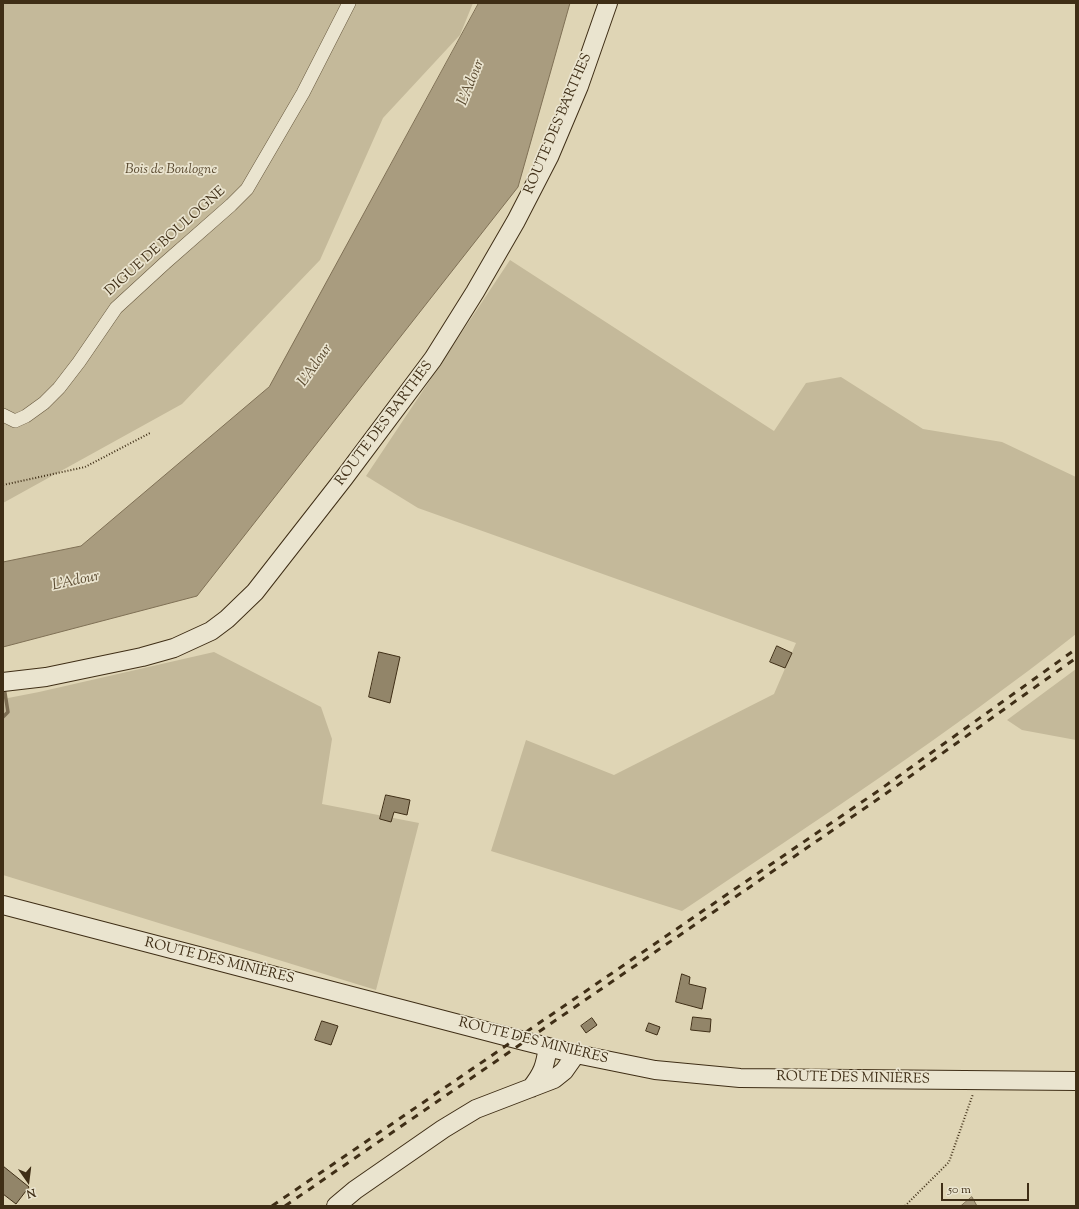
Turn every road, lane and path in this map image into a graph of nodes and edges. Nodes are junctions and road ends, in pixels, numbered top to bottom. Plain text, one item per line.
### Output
1 (349, 3) edge
2 (608, 3) edge
3 (3, 415) edge
4 (150, 433) dead end
5 (3, 485) edge
6 (7, 681) edge
7 (3, 905) edge
8 (548, 1047) junction
9 (576, 1054) junction
10 (978, 1080) junction
11 (1076, 1081) edge
12 (531, 1088) junction
13 (336, 1206) edge
14 (905, 1206) edge

1 - 3 street, DIGUE DE BOULOGNE
2 - 6 street, ROUTE DES BARTHES
4 - 5 path
7 - 8 street, ROUTE DES MINIÈRES
8 - 9 street, ROUTE DES MINIÈRES
8 - 12 street
9 - 10 street, ROUTE DES MINIÈRES
9 - 12 street
10 - 11 street, ROUTE DES MINIÈRES
10 - 14 path
12 - 13 street

